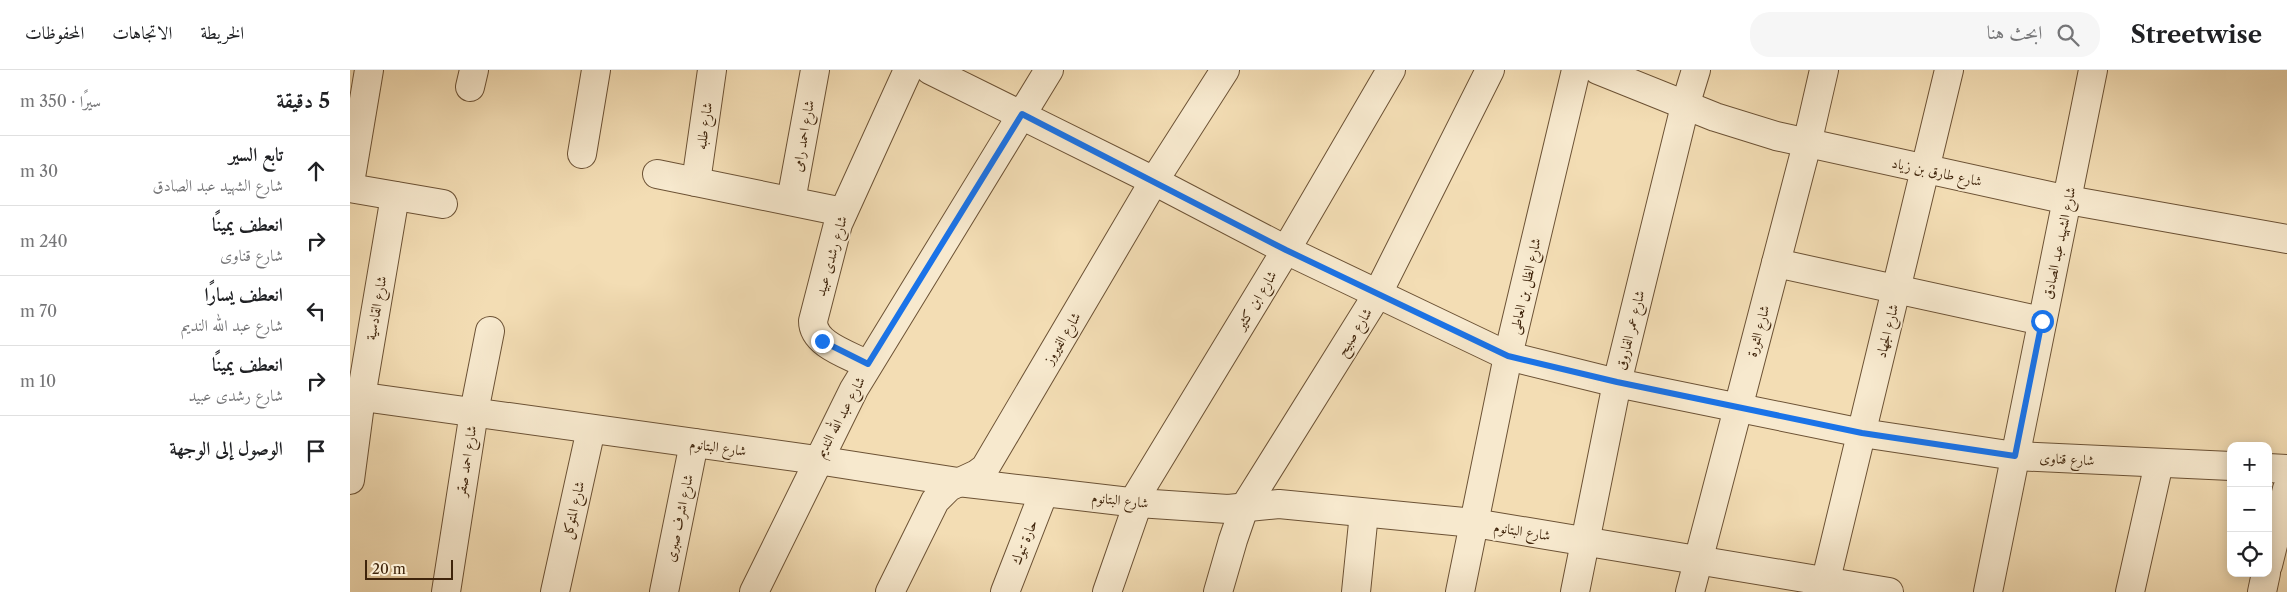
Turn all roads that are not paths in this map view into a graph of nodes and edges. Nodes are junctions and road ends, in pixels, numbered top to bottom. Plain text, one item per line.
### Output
1 (369, 70) edge
2 (596, 70) edge
3 (712, 70) edge
4 (815, 70) edge
5 (908, 70) edge
6 (930, 70) edge
7 (1049, 70) edge
8 (1226, 70) edge
9 (1392, 70) edge
10 (1490, 70) edge
11 (1576, 70) edge
12 (1598, 70) edge
13 (1696, 70) edge
14 (1824, 70) edge
15 (1949, 70) edge
16 (2093, 70) edge
17 (1685, 106) junction
18 (1022, 114) junction
19 (1807, 144) junction
20 (582, 154) dead end
21 (1926, 170) junction
22 (657, 174) dead end
23 (696, 182) junction
24 (1154, 182) junction
25 (350, 183) edge
26 (350, 188) edge
27 (395, 196) junction
28 (2068, 200) junction
29 (791, 202) junction
30 (443, 204) dead end
31 (843, 212) junction
32 (2287, 239) edge
33 (1286, 250) junction
34 (1776, 263) junction
35 (1897, 289) junction
36 (1377, 295) junction
37 (2042, 321) junction
38 (490, 331) dead end
39 (1508, 356) junction
40 (868, 364) junction
41 (1617, 382) junction
42 (356, 396) edge
43 (1737, 407) junction
44 (474, 412) junction
45 (591, 429) junction
46 (1862, 433) junction
47 (694, 443) junction
48 (2015, 456) junction
49 (817, 460) junction
50 (2159, 463) junction
51 (2227, 466) edge
52 (2272, 468) edge
53 (2287, 469) edge
54 (350, 480) edge
55 (958, 482) junction
56 (2287, 489) edge
57 (1044, 492) junction
58 (1135, 502) junction
59 (1244, 508) junction
60 (1364, 513) junction
61 (1474, 523) junction
62 (1586, 541) junction
63 (2272, 549) edge
64 (1698, 560) junction
65 (2265, 577) edge
66 (1825, 586) edge
67 (446, 592) edge
68 (555, 592) edge
69 (664, 592) edge
70 (754, 592) edge
71 (890, 592) edge
72 (1005, 592) edge
73 (1107, 592) edge
74 (1218, 592) edge
75 (1356, 592) edge
76 (1460, 592) edge
77 (1575, 592) edge
78 (1690, 592) edge
79 (1889, 592) edge
80 (1988, 592) edge
81 (2130, 592) edge
82 (2262, 592) edge

1 - 25 street
2 - 20 street
3 - 23 street, شارع طلبه
4 - 29 street, شارع احمد رامى
5 - 31 street, شارع رشدى عبيد
6 - 18 street, شارع قناوى
7 - 18 street, شارع عبد الله النديم
8 - 24 street, شارع الفيروز
9 - 33 street, شارع ابن كثير
10 - 36 street, شارع صبيح
11 - 39 street, شارع الظل بن العاطى
12 - 17 street, شارع طارق بن زياد
13 - 17 street, شارع عمر الفاروق
14 - 19 street, شارع الثورة
15 - 21 street, شارع الجهاد
16 - 28 street, شارع الشهيد عبد الصادق
17 - 19 street, شارع طارق بن زياد
17 - 41 street, شارع عمر الفاروق
18 - 24 street, شارع قناوى
18 - 40 street, شارع عبد الله النديم
19 - 21 street, شارع طارق بن زياد
19 - 34 street, شارع الثورة
21 - 28 street, شارع طارق بن زياد
21 - 35 street, شارع الجهاد
22 - 23 street
23 - 29 street
24 - 33 street, شارع قناوى
24 - 55 street, شارع الفيروز
26 - 27 street
27 - 30 street
27 - 42 street, شارع القادسية
28 - 32 street, شارع طارق بن زياد
28 - 37 street, شارع الشهيد عبد الصادق
29 - 31 street
31 - 40 street, شارع رشدى عبيد
33 - 36 street, شارع قناوى
33 - 58 street, شارع ابن كثير
34 - 35 street
34 - 43 street, شارع الثورة
35 - 37 street
35 - 46 street, شارع الجهاد
36 - 39 street, شارع قناوى
36 - 59 street, شارع صبيح
37 - 48 street, شارع الشهيد عبد الصادق
38 - 44 street, شارع احمد صقر
39 - 41 street, شارع قناوى
39 - 61 street, شارع الظل بن العاطى
40 - 49 street, شارع عبد الله النديم
41 - 43 street, شارع قناوى
41 - 62 street, شارع عمر الفاروق
42 - 44 street, شارع البتانوم
42 - 54 street, شارع القادسية
43 - 46 street, شارع قناوى
43 - 64 street, شارع الثورة
44 - 45 street, شارع البتانوم
44 - 67 street, شارع احمد صقر
45 - 47 street, شارع البتانوم
45 - 68 street, شارع المتوكل
46 - 48 street, شارع قناوى
46 - 66 street, شارع الجهاد
47 - 49 street, شارع البتانوم
47 - 69 street, شارع اشرف صبرى
48 - 50 street, شارع قناوى
48 - 80 street, شارع الشهيد عبد الصادق
49 - 55 street, شارع البتانوم
49 - 70 street, شارع عبد الله النديم
50 - 51 street, شارع قناوى
50 - 81 street
52 - 53 street
55 - 57 street, شارع البتانوم
55 - 71 street, شارع الفيروز
56 - 63 street
57 - 58 street, شارع البتانوم
57 - 72 street, حارة تبوك
58 - 59 street, شارع البتانوم
58 - 73 street, شارع ابن كثير
59 - 60 street, شارع البتانوم
59 - 74 street, شارع صبيح
60 - 61 street, شارع البتانوم
60 - 75 street
61 - 62 street, شارع البتانوم
61 - 76 street, شارع الظل بن العاطى
62 - 64 street, شارع البتانوم
62 - 77 street, شارع عمر الفاروق
64 - 66 street, شارع البتانوم
64 - 78 street, شارع الثورة
65 - 82 street
66 - 79 street, شارع البتانوم

